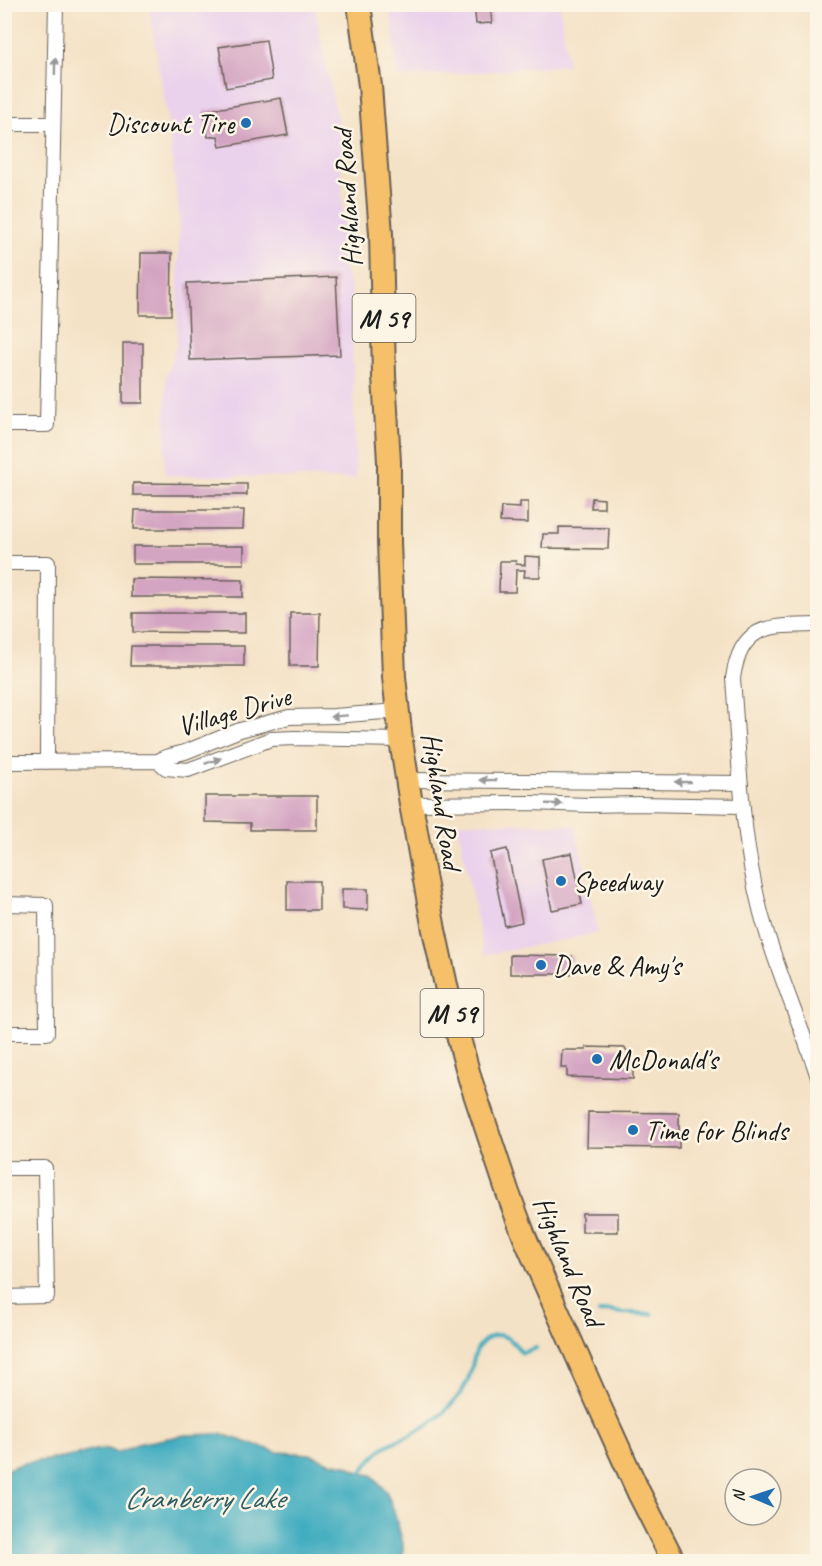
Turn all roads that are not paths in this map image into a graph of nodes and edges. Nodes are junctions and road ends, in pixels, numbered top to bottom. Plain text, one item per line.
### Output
1 (56, 4) edge
2 (359, 4) edge
3 (4, 124) edge
4 (53, 124) junction
5 (4, 425) edge
6 (4, 563) edge
7 (818, 625) edge
8 (397, 711) junction
9 (401, 740) junction
10 (158, 761) junction
11 (4, 762) edge
12 (47, 762) junction
13 (407, 780) junction
14 (529, 781) junction
15 (588, 781) junction
16 (741, 783) junction
17 (530, 803) junction
18 (411, 804) junction
19 (589, 805) junction
20 (743, 806) junction
21 (4, 904) edge
22 (4, 1033) edge
23 (818, 1077) edge
24 (4, 1168) edge
25 (4, 1297) edge
26 (674, 1562) edge

4 -> 1 street
2 - 8 highway, Highland Road / M 59
3 - 4 street
4 - 5 street
6 - 12 street
7 - 16 street
8 - 9 highway, Highland Road / M 59
8 -> 10 street, Village Drive
10 -> 9 street, Village Drive
9 - 13 highway, Highland Road / M 59
10 - 12 street, Village Drive
11 - 12 street, Village Drive
14 -> 13 street
13 - 18 highway, Highland Road / M 59
14 - 15 street
14 - 17 street
16 -> 15 street
15 - 19 street
16 - 20 street
17 - 18 street
17 -> 19 street
18 - 26 highway, Highland Road / M 59
19 - 20 street
20 - 23 street
21 - 22 street
24 - 25 street

